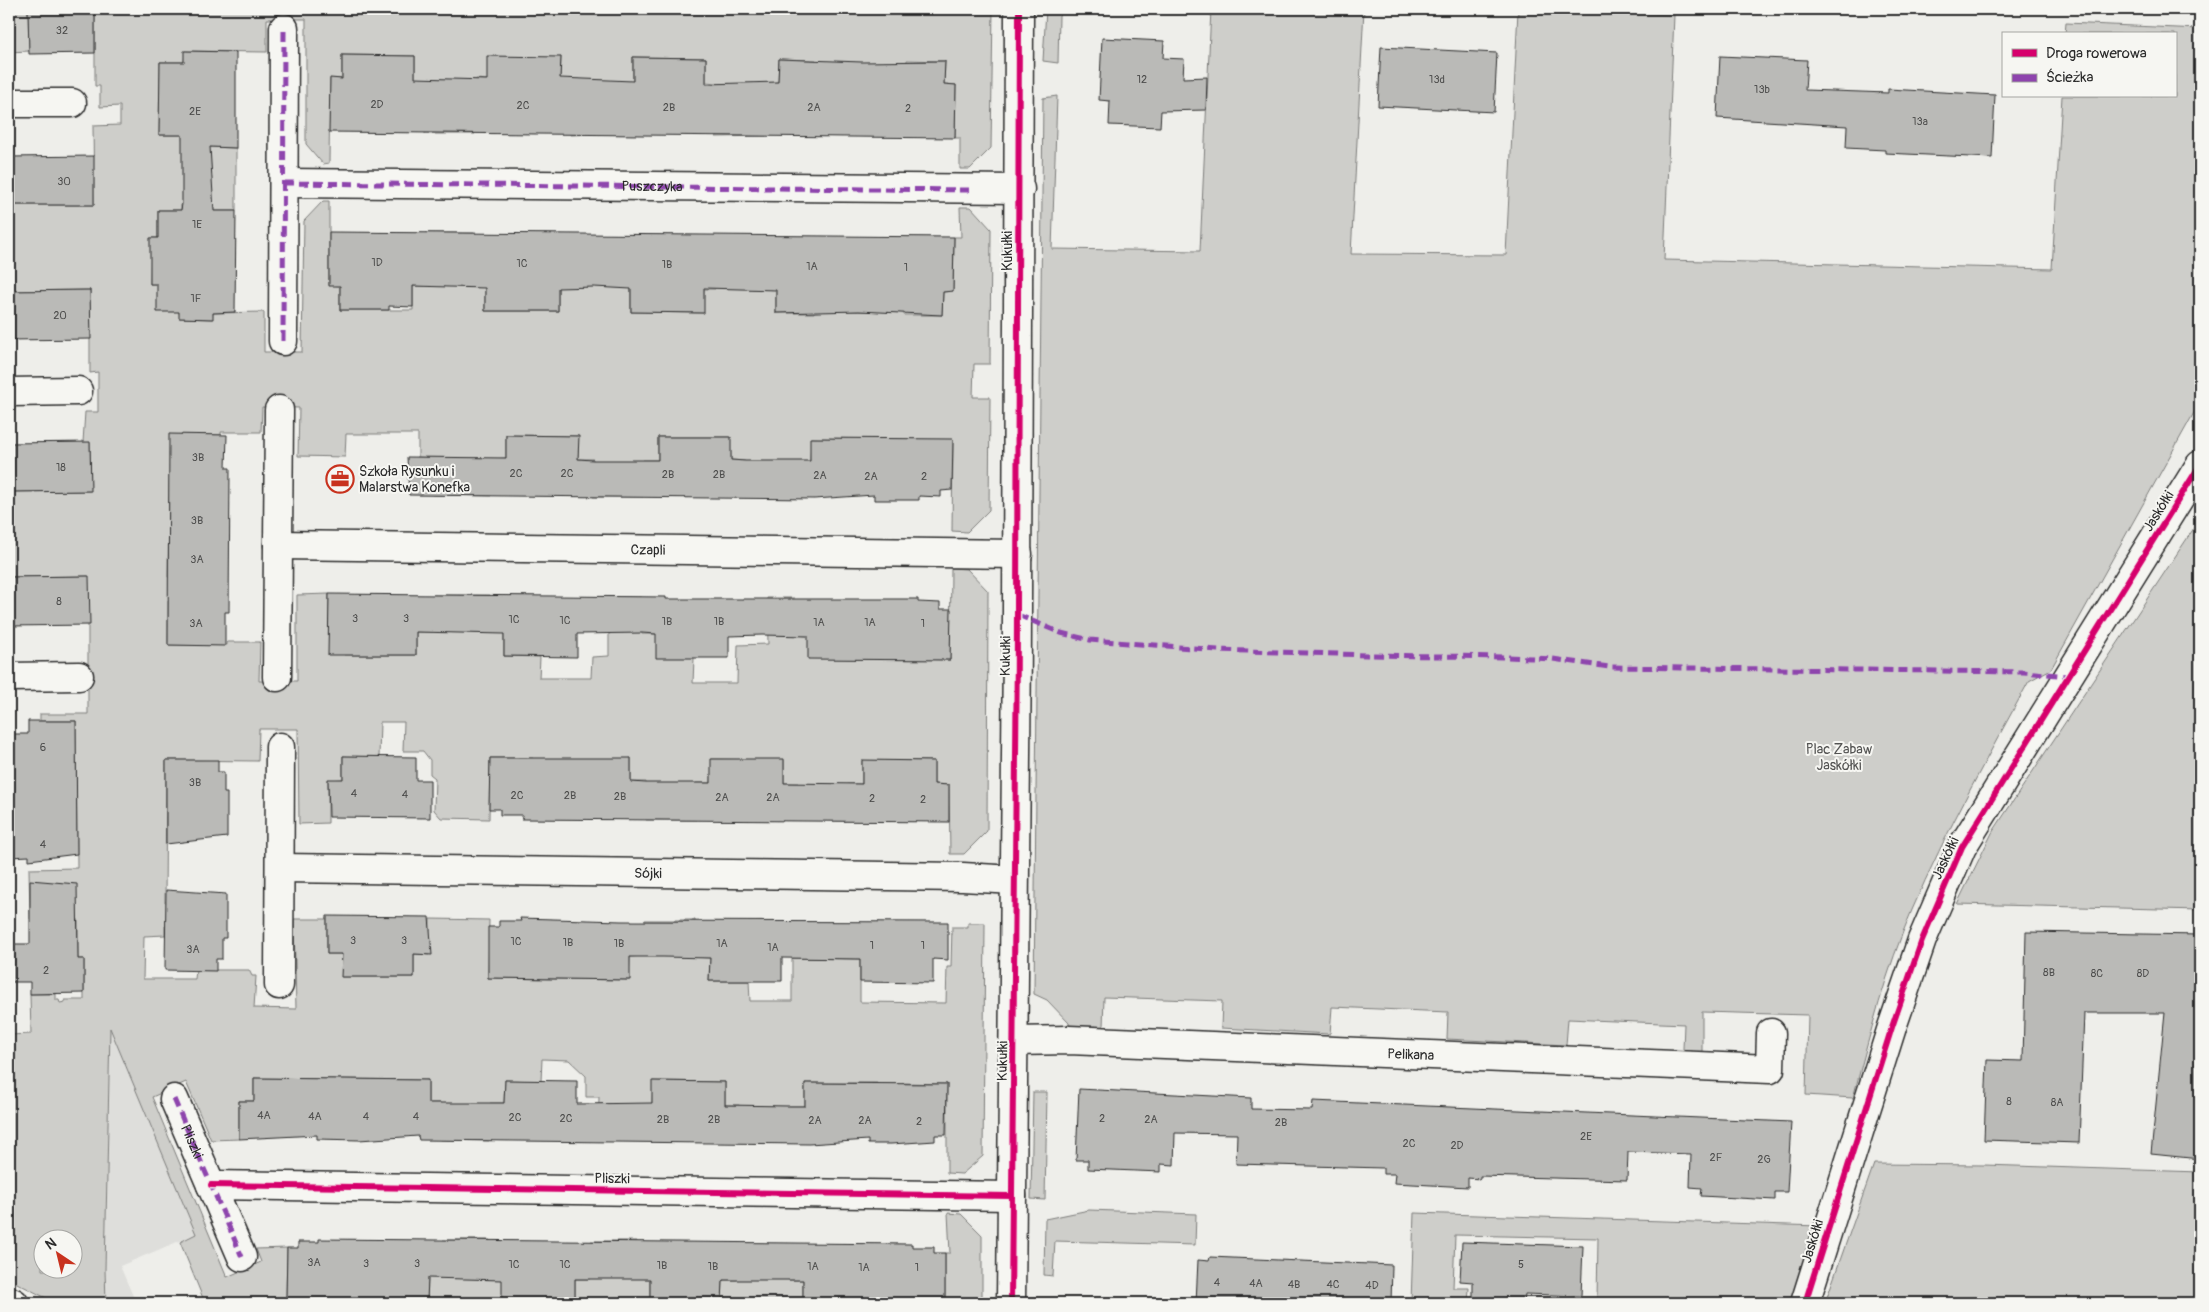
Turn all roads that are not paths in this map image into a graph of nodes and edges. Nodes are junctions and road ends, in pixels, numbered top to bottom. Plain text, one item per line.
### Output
1 (1019, 9) edge
2 (284, 28) dead end
3 (9, 103) edge
4 (72, 103) dead end
5 (284, 183) junction
6 (1020, 189) junction
7 (283, 341) dead end
8 (78, 391) dead end
9 (9, 392) edge
10 (279, 410) dead end
11 (2200, 465) edge
12 (278, 546) junction
13 (1018, 554) junction
14 (79, 676) dead end
15 (9, 677) edge
16 (277, 677) dead end
17 (280, 747) dead end
18 (280, 868) junction
19 (1014, 880) junction
20 (279, 985) dead end
21 (1771, 1033) dead end
22 (1015, 1041) junction
23 (174, 1099) dead end
24 (211, 1185) junction
25 (1012, 1196) junction
26 (242, 1257) dead end
27 (9, 1301) edge
28 (14, 1303) edge
29 (1011, 1303) edge
30 (1805, 1303) edge

1 - 6 street, Kukułki
2 - 5 street
3 - 4 street
5 - 6 street, Puszczyka
5 - 7 street
6 - 13 street, Kukułki
8 - 9 street
10 - 12 street
11 - 30 street, Jaskółki
12 - 13 street, Czapli
12 - 16 street
13 - 19 street, Kukułki
14 - 15 street
17 - 18 street
18 - 19 street, Sójki
18 - 20 street
19 - 22 street, Kukułki
21 - 22 street, Pelikana
22 - 25 street, Kukułki
23 - 24 street, Pliszki
24 - 25 street, Pliszki
24 - 26 street, Pliszki
25 - 29 street, Kukułki
27 - 28 street

